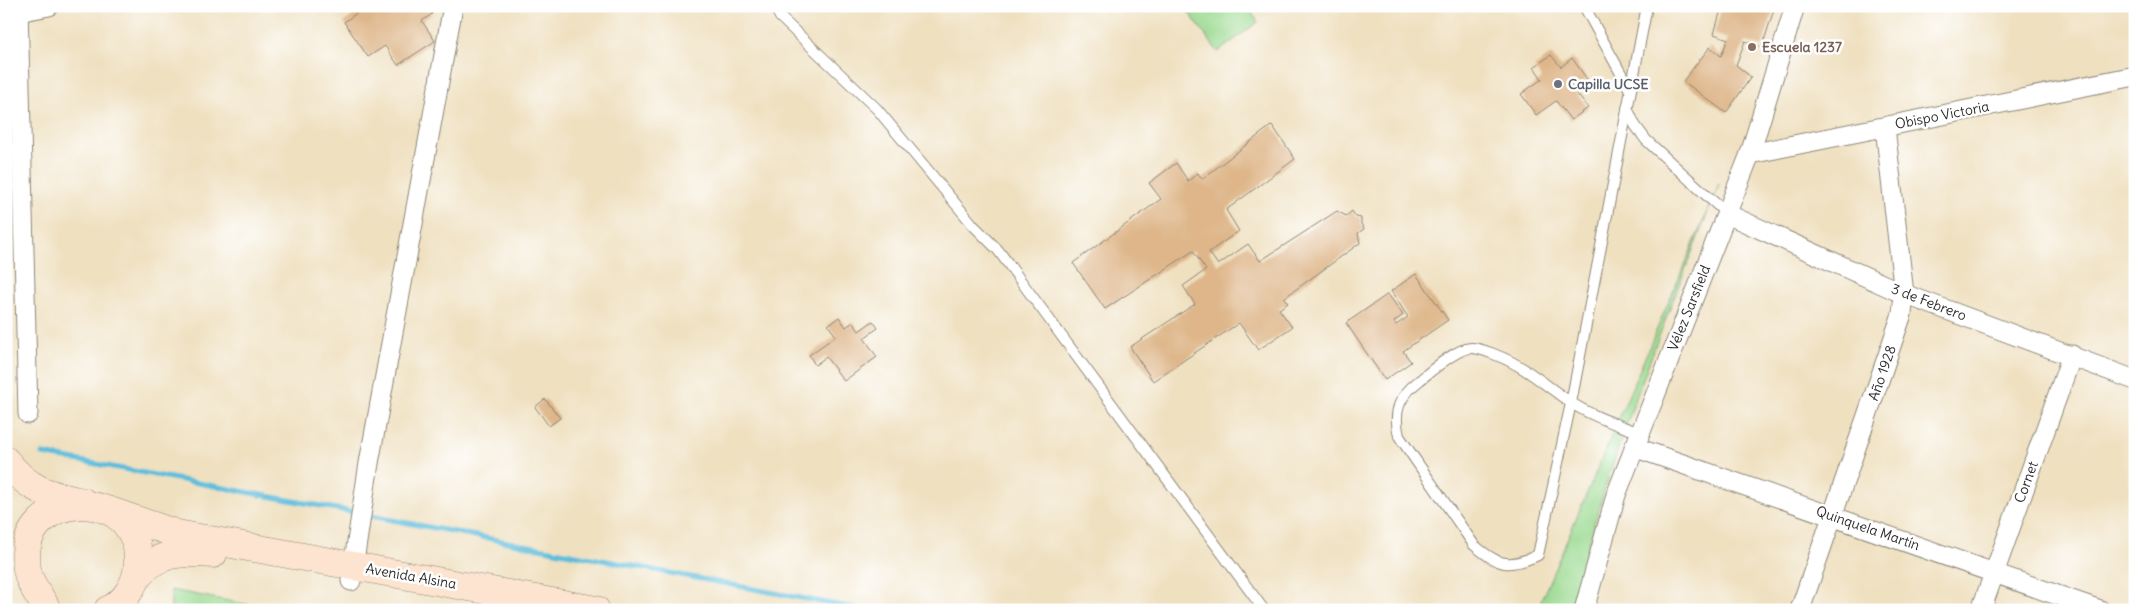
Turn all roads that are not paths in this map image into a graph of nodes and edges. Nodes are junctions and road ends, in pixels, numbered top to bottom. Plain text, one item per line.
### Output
1 (49, 6) edge
2 (453, 6) edge
3 (774, 6) edge
4 (1584, 6) edge
5 (1647, 6) edge
6 (1795, 6) edge
7 (18, 9) edge
8 (2135, 76) edge
9 (1630, 90) junction
10 (1627, 108) junction
11 (1885, 126) junction
12 (1750, 154) junction
13 (1727, 214) junction
14 (1904, 294) junction
15 (2072, 355) junction
16 (2135, 380) edge
17 (1570, 402) junction
18 (28, 414) dead end
19 (1637, 440) junction
20 (6, 461) edge
21 (101, 508) junction
22 (1832, 515) junction
23 (225, 549) junction
24 (6, 552) edge
25 (353, 573) junction
26 (1994, 573) junction
27 (124, 598) edge
28 (44, 601) edge
29 (504, 610) edge
30 (596, 610) edge
31 (1264, 610) edge
32 (1584, 610) edge
33 (1800, 610) edge
34 (1981, 610) edge
35 (2100, 610) edge

1 - 7 street
2 - 25 street
3 - 31 lane
4 - 9 lane
5 - 9 lane
6 - 12 street, Vélez Sarsfield
7 - 18 street
8 - 11 street, Obispo Victoria
9 - 10 lane
10 - 13 lane
10 - 17 lane
11 - 12 street, Obispo Victoria
11 - 14 street, Año 1928
12 - 13 street, Vélez Sarsfield
13 - 14 street, 3 de Febrero
13 - 19 street, Vélez Sarsfield
14 - 15 street, 3 de Febrero
14 - 22 street, Año 1928
15 - 16 street, 3 de Febrero
15 - 26 street, Cornet
17 - 17 lane
17 - 19 lane
19 - 22 street, Quinquela Martín
19 - 32 street, Vélez Sarsfield
20 - 21 main road
21 - 23 main road
21 - 27 main road
21 - 28 main road
22 - 26 street, Quinquela Martín
22 - 33 street, Año 1928
23 - 25 main road, Avenida Alsina
23 - 27 main road
24 - 28 main road
25 - 29 main road, Avenida Alsina
25 - 30 main road, Avenida Alsina
26 - 34 street, Cornet
26 - 35 street, Quinquela Martín

